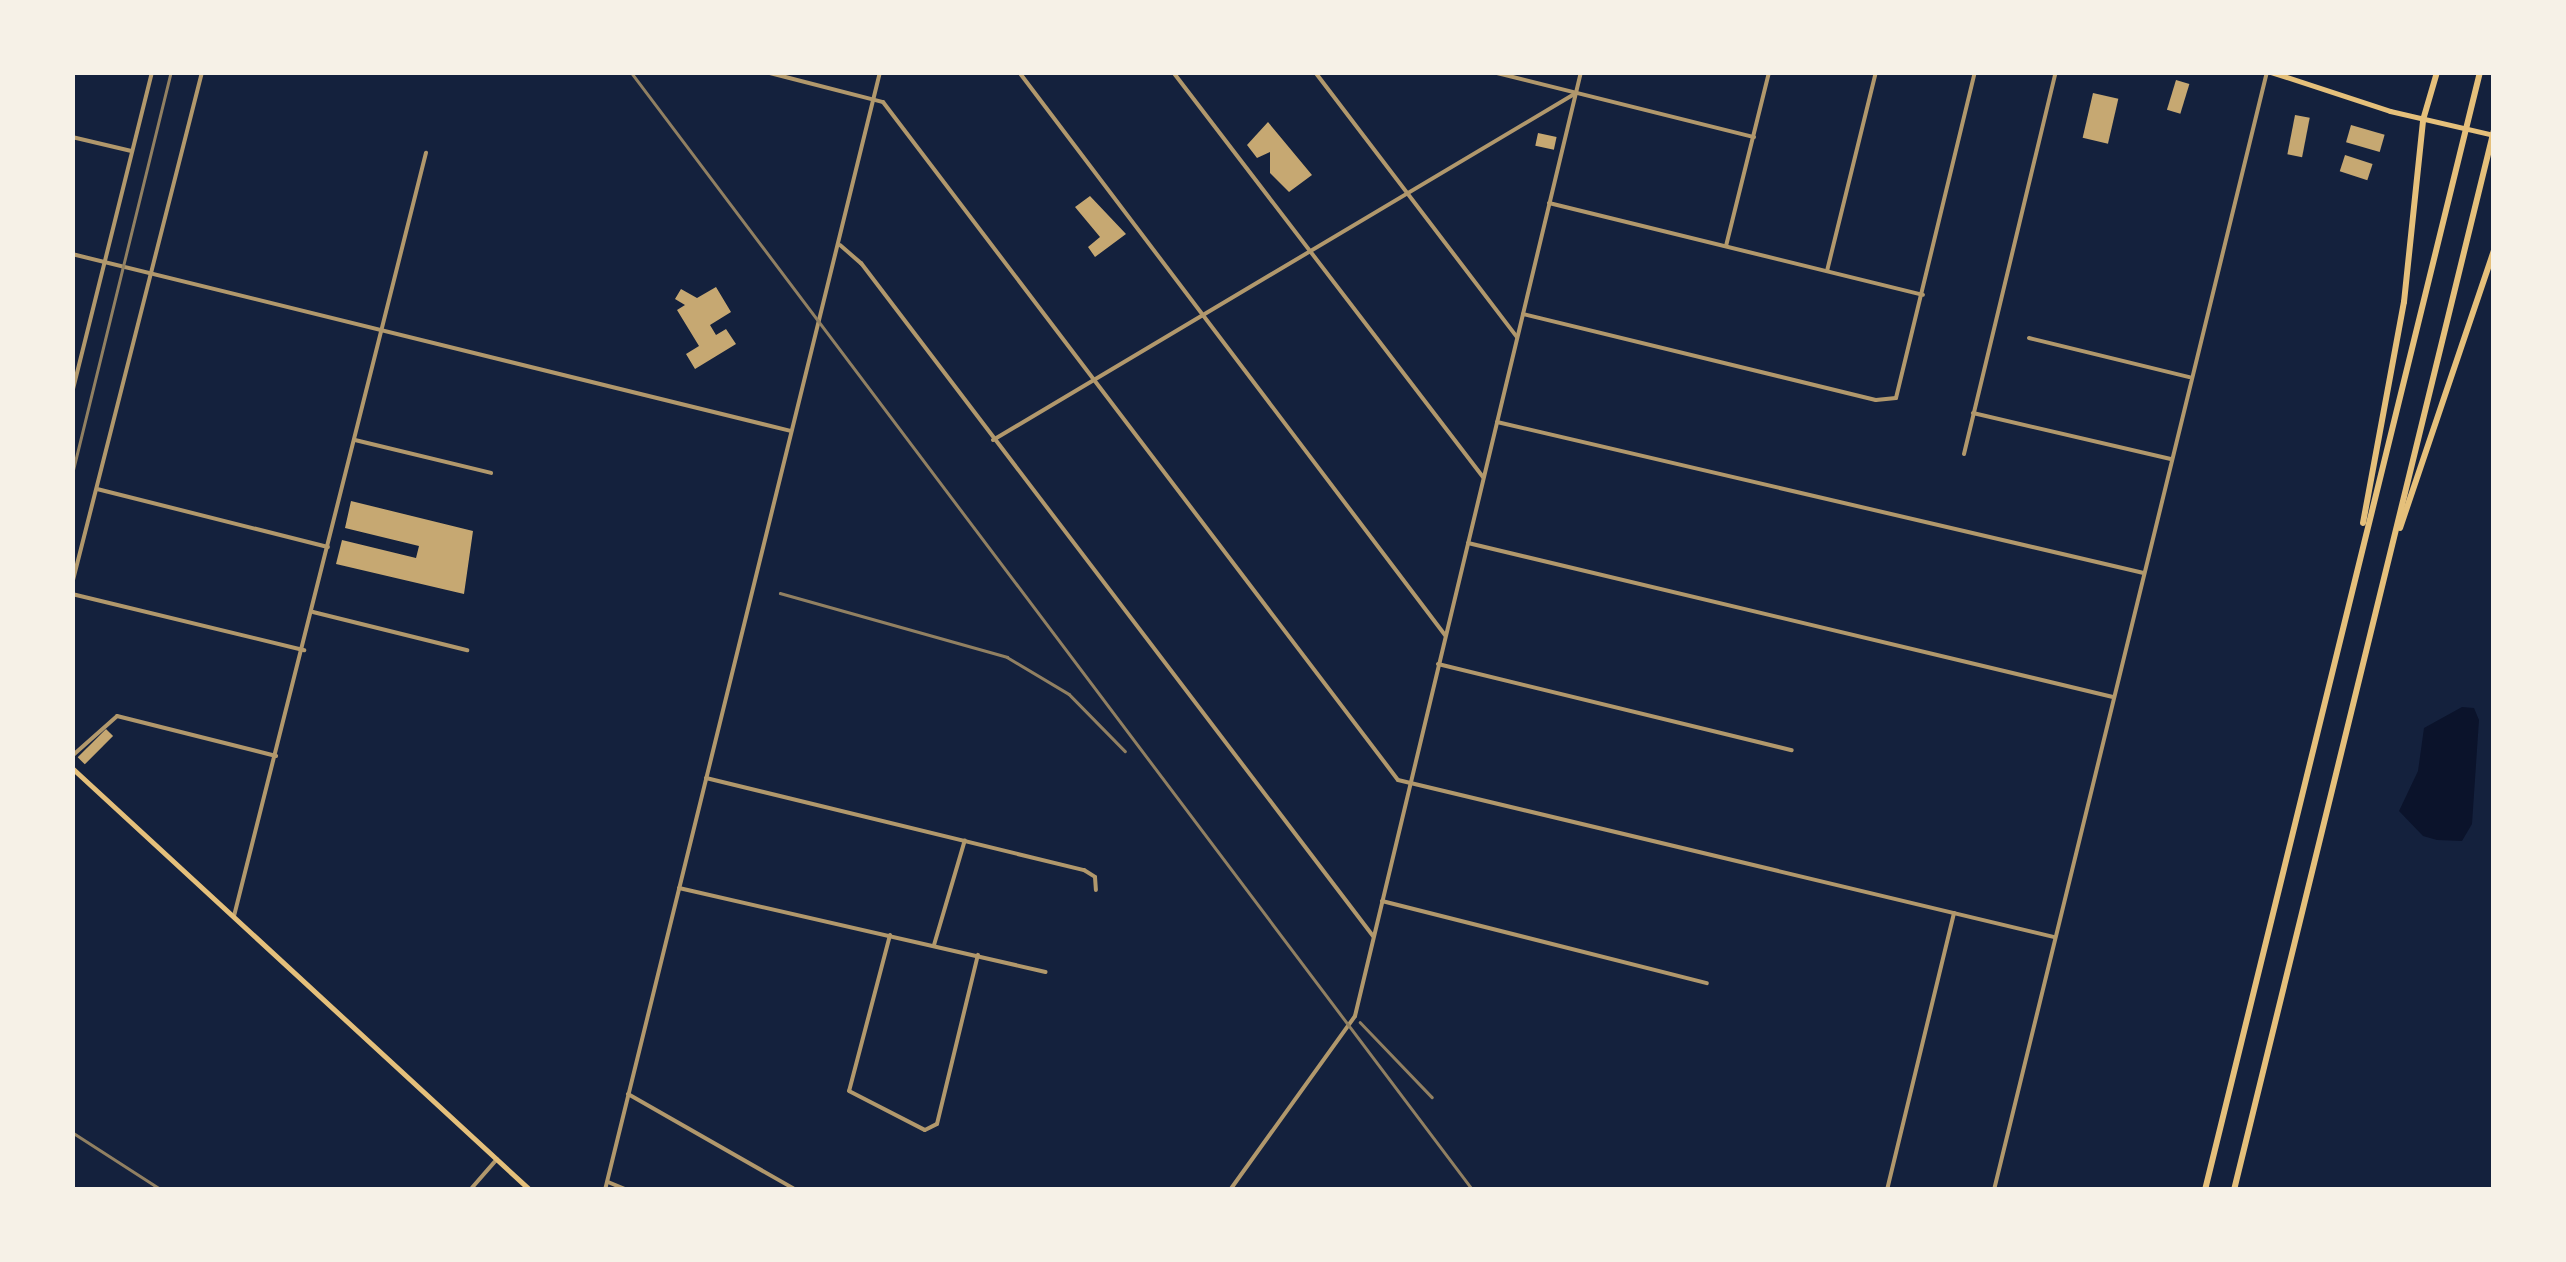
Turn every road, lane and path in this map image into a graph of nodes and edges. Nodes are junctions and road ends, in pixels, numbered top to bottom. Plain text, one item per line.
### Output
1 (152, 72) edge
2 (202, 72) edge
3 (766, 72) edge
4 (880, 72) edge
5 (1019, 72) edge
6 (1172, 72) edge
7 (1315, 72) edge
8 (1493, 72) edge
9 (1581, 72) edge
10 (1770, 72) edge
11 (1876, 72) edge
12 (1975, 72) edge
13 (2056, 72) edge
14 (2269, 72) edge
15 (2436, 72) edge
16 (2480, 72) edge
17 (1576, 93) junction
18 (874, 98) junction
19 (2423, 120) junction
20 (2494, 133) edge
21 (72, 137) edge
22 (1754, 137) junction
23 (132, 152) junction
24 (426, 153) dead end
25 (1408, 196) junction
26 (1550, 203) junction
27 (838, 244) junction
28 (1726, 246) junction
29 (2494, 250) edge
30 (72, 254) edge
31 (1309, 254) junction
32 (107, 262) junction
33 (1828, 272) junction
34 (152, 273) junction
35 (1923, 295) junction
36 (1523, 314) junction
37 (1204, 316) junction
38 (382, 330) junction
39 (1516, 337) junction
40 (2029, 338) dead end
41 (75, 373) edge
42 (2190, 377) junction
43 (1095, 382) junction
44 (72, 394) edge
45 (1973, 413) junction
46 (1498, 422) junction
47 (790, 431) junction
48 (355, 440) junction
49 (992, 440) junction
50 (1964, 454) dead end
51 (2171, 459) junction
52 (491, 474) dead end
53 (1483, 477) junction
54 (97, 489) junction
55 (1468, 543) junction
56 (328, 547) junction
57 (2144, 573) junction
58 (2384, 576) junction
59 (2352, 583) junction
60 (72, 584) edge
61 (72, 594) edge
62 (313, 612) junction
63 (1446, 635) junction
64 (304, 650) junction
65 (467, 650) dead end
66 (1438, 664) junction
67 (2113, 697) junction
68 (1792, 750) dead end
69 (72, 756) edge
70 (277, 756) junction
71 (72, 768) edge
72 (706, 778) junction
73 (1409, 784) junction
74 (965, 840) junction
75 (679, 888) junction
76 (1096, 890) dead end
77 (1382, 900) junction
78 (1954, 914) junction
79 (234, 916) junction
80 (890, 934) junction
81 (1373, 936) junction
82 (2054, 938) junction
83 (934, 945) junction
84 (978, 955) junction
85 (1046, 972) dead end
86 (1707, 983) dead end
87 (628, 1094) junction
88 (497, 1159) junction
89 (606, 1182) junction
90 (470, 1190) edge
91 (530, 1190) edge
92 (605, 1190) edge
93 (627, 1190) edge
94 (796, 1190) edge
95 (1230, 1190) edge
96 (1887, 1190) edge
97 (1994, 1190) edge
98 (2205, 1190) edge
99 (2234, 1190) edge

1 - 23 street
2 - 34 street
3 - 18 street
4 - 18 street
5 - 37 street
6 - 31 street
7 - 25 street
8 - 17 street
9 - 17 street
10 - 22 street
11 - 33 street
12 - 35 street
13 - 45 street
14 - 19 main road
14 - 42 street
15 - 19 highway
16 - 59 highway
17 - 22 street
17 - 25 street
17 - 26 street
18 - 27 street
18 - 43 street
19 - 20 main road
19 - 59 highway
20 - 58 highway
21 - 23 street
22 - 28 street
23 - 32 street
24 - 38 street
25 - 31 street
25 - 39 street
26 - 28 street
26 - 36 street
27 - 47 street
27 - 49 street
28 - 33 street
29 - 58 highway
30 - 32 street
31 - 37 street
31 - 53 street
32 - 34 street
32 - 41 street
33 - 35 street
34 - 38 street
34 - 54 street
35 - 36 street
36 - 39 street
37 - 43 street
37 - 63 street
38 - 47 street
38 - 48 street
39 - 46 street
40 - 42 street
41 - 44 street
42 - 51 street
43 - 49 street
43 - 73 street
45 - 50 street
45 - 51 street
46 - 53 street
46 - 57 street
47 - 72 street
48 - 52 street
48 - 56 street
49 - 81 street
51 - 57 street
53 - 55 street
54 - 56 street
54 - 60 street
55 - 63 street
55 - 67 street
56 - 62 street
57 - 67 street
58 - 99 highway
59 - 98 highway
61 - 64 street
62 - 64 street
62 - 65 street
63 - 66 street
64 - 70 street
66 - 68 street
66 - 73 street
67 - 82 street
69 - 70 street
70 - 79 street
71 - 79 main road
72 - 74 street
72 - 75 street
73 - 77 street
73 - 78 street
74 - 76 street
74 - 83 street
75 - 80 street
75 - 87 street
77 - 81 street
77 - 86 street
78 - 82 street
78 - 96 street
79 - 88 main road
80 - 83 street
80 - 84 street
81 - 95 street
82 - 97 street
83 - 84 street
84 - 85 street
87 - 89 street
87 - 94 street
88 - 90 street
88 - 91 main road
89 - 92 street
89 - 93 street

